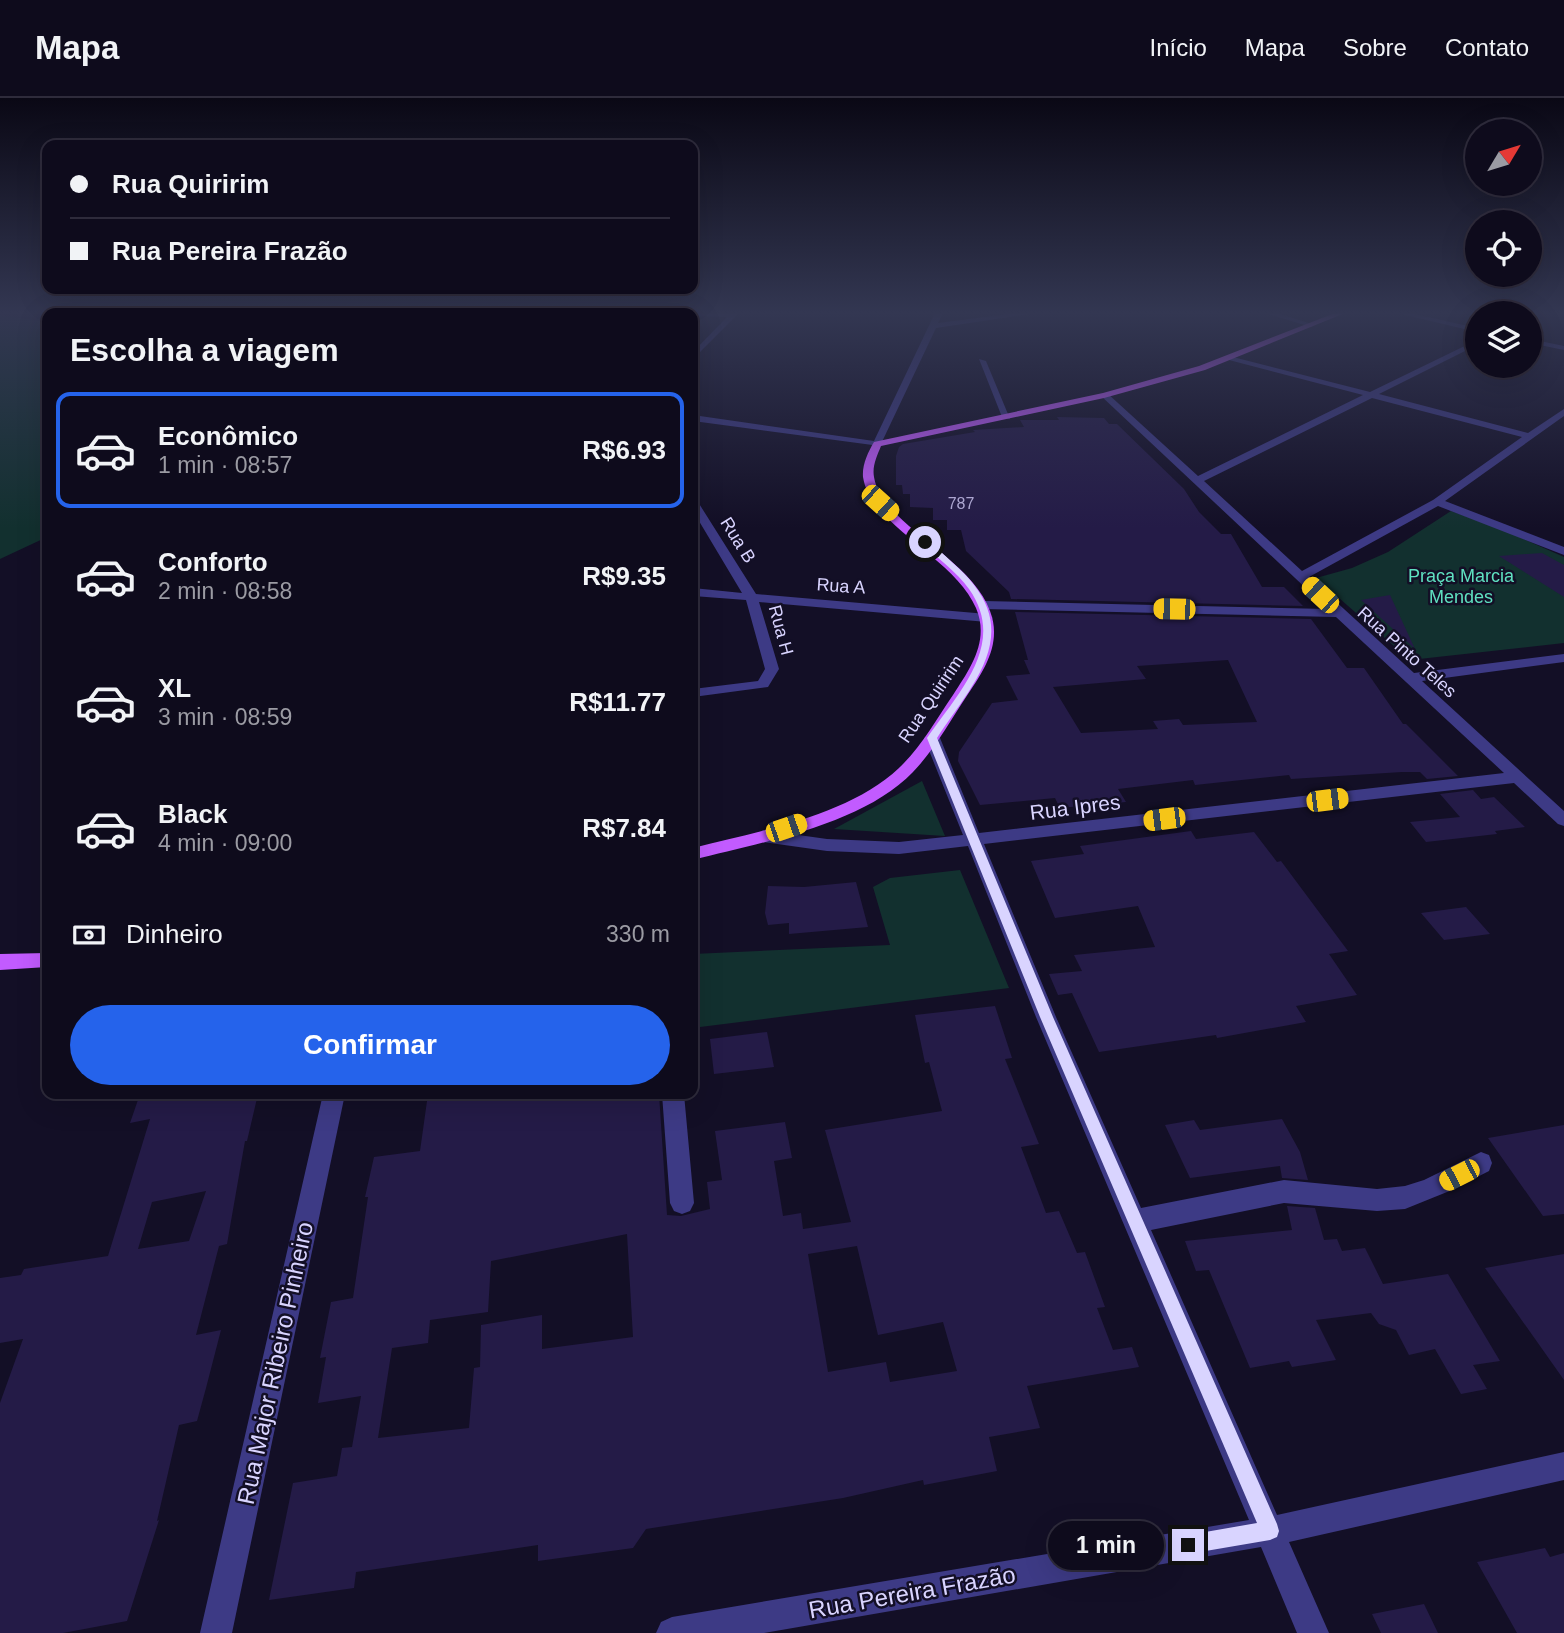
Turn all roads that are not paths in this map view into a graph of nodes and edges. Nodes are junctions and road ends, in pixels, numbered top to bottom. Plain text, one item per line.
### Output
1 (905, 385) edge
2 (993, 385) edge
3 (1142, 385) edge
4 (1334, 385) edge
5 (1389, 385) edge
6 (1370, 394) junction
7 (1104, 396) junction
8 (1564, 412) edge
9 (1007, 416) junction
10 (698, 419) edge
11 (1528, 436) junction
12 (877, 444) junction
13 (1198, 480) junction
14 (1437, 502) junction
15 (698, 510) edge
16 (1564, 551) edge
17 (1300, 577) junction
18 (698, 593) edge
19 (752, 597) junction
20 (985, 612) junction
21 (1339, 613) junction
22 (1564, 658) edge
23 (1411, 678) junction
24 (698, 692) edge
25 (932, 738) junction
26 (1518, 777) junction
27 (1564, 820) edge
28 (763, 836) junction
29 (974, 842) junction
30 (698, 852) edge
31 (42, 960) edge
32 (0, 962) edge
33 (333, 1099) edge
34 (673, 1099) edge
35 (1481, 1163) dead end
36 (682, 1203) dead end
37 (1135, 1221) junction
38 (1564, 1466) edge
39 (1270, 1531) junction
40 (216, 1633) edge
41 (672, 1633) edge
42 (1313, 1633) edge

1 - 12 street
2 - 9 street
3 - 7 main road
4 - 6 street
5 - 6 street
6 - 11 street
6 - 13 street
7 - 9 main road
7 - 13 street, Rua Pinto Teles
8 - 11 street
9 - 12 main road
10 - 12 street
11 - 14 street
12 - 20 main road
13 - 17 street, Rua Pinto Teles
14 - 16 street
14 - 17 street
15 - 19 street, Rua B
17 - 21 street, Rua Pinto Teles
18 - 19 street, Rua A
19 - 20 street, Rua A
19 - 24 street, Rua H
20 - 21 street, Rua A
20 - 25 main road, Rua Quiririm
21 - 23 street, Rua Pinto Teles
22 - 23 street
23 - 26 street, Rua Pinto Teles
25 - 28 main road, Rua Quiririm
25 - 29 street
26 - 27 street, Rua Pinto Teles
26 - 29 street, Rua Ipres
28 - 29 street, Rua Ipres
28 - 30 main road, Rua Quiririm
29 - 37 street
31 - 32 main road
33 - 40 street, Rua Major Ribeiro Pinheiro
34 - 36 street
35 - 37 street
37 - 39 street
38 - 39 street, Rua Pereira Frazão
39 - 41 street, Rua Pereira Frazão
39 - 42 street

